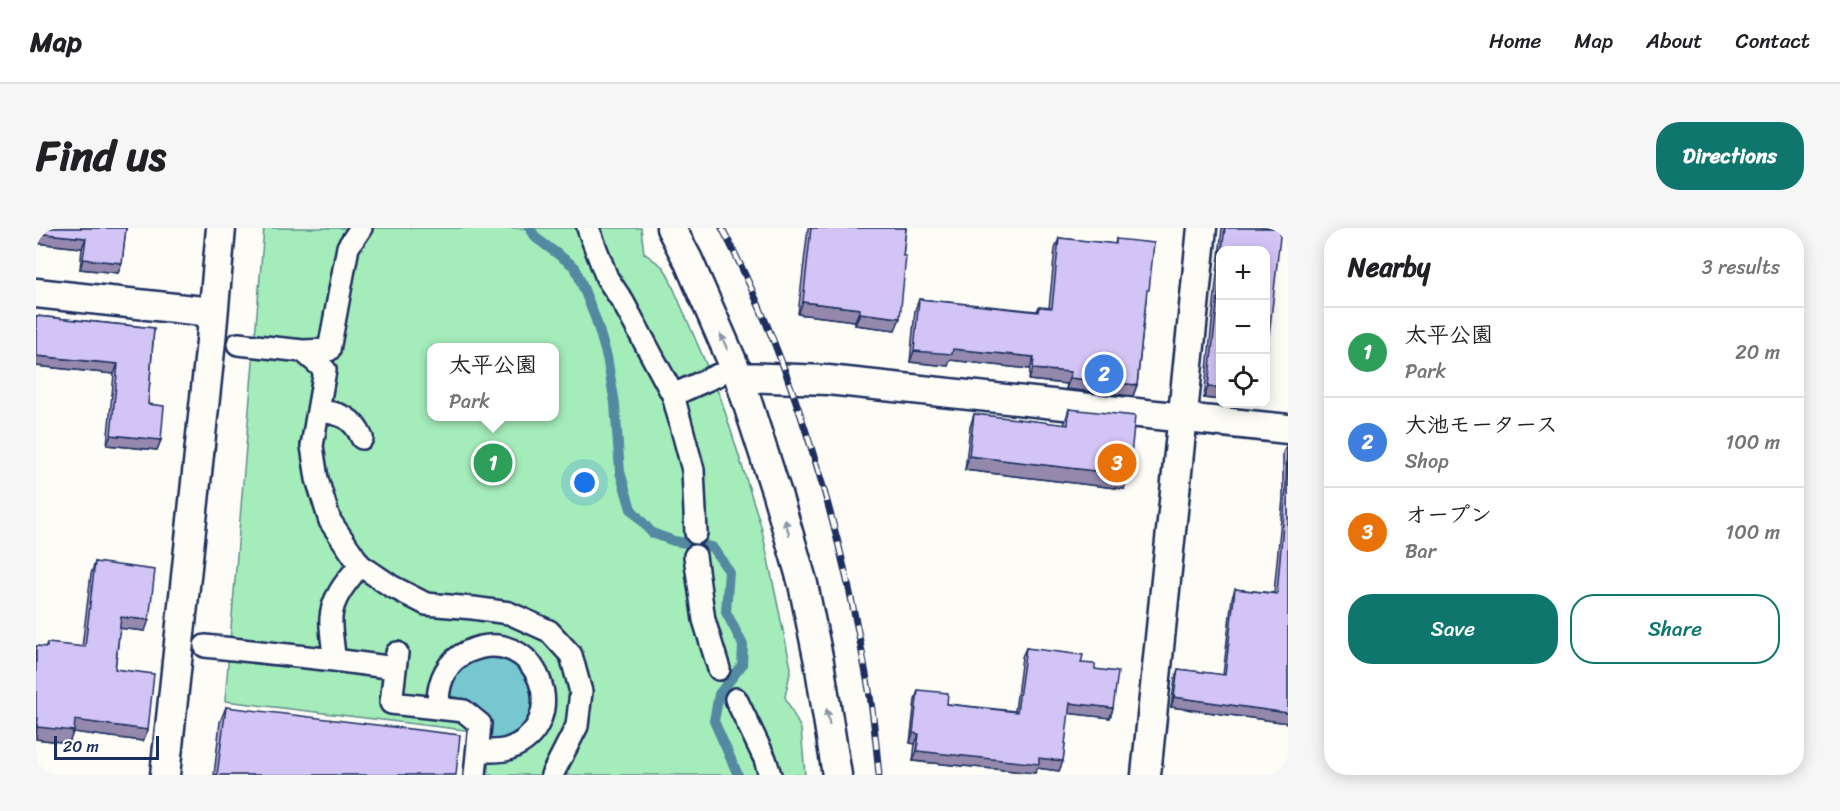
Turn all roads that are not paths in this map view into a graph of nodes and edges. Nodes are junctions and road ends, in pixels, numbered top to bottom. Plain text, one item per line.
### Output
1 (221, 228) edge
2 (361, 228) edge
3 (588, 228) edge
4 (671, 228) edge
5 (1202, 228) edge
6 (36, 293) edge
7 (213, 312) junction
8 (238, 345) dead end
9 (303, 351) junction
10 (729, 376) junction
11 (673, 394) junction
12 (318, 411) junction
13 (1183, 418) junction
14 (1288, 429) edge
15 (362, 438) dead end
16 (696, 533) dead end
17 (695, 556) dead end
18 (360, 565) junction
19 (205, 646) dead end
20 (334, 660) junction
21 (719, 669) dead end
22 (736, 699) dead end
23 (438, 700) dead end
24 (490, 751) dead end
25 (165, 775) edge
26 (475, 775) edge
27 (552, 775) edge
28 (770, 775) edge
29 (837, 775) edge
30 (1146, 775) edge

1 - 7 street
2 - 9 street
3 - 11 street
10 -> 4 street
5 - 13 street
6 - 7 street
7 - 25 street
8 - 9 street
9 - 12 street
10 - 11 street
10 - 13 street
29 -> 10 street
11 - 16 street
12 - 15 street
12 - 18 street
13 - 14 street
13 - 30 street
17 - 21 street
18 - 20 street
18 - 27 street
19 - 20 street
20 - 26 street
22 - 28 street
23 - 24 street

